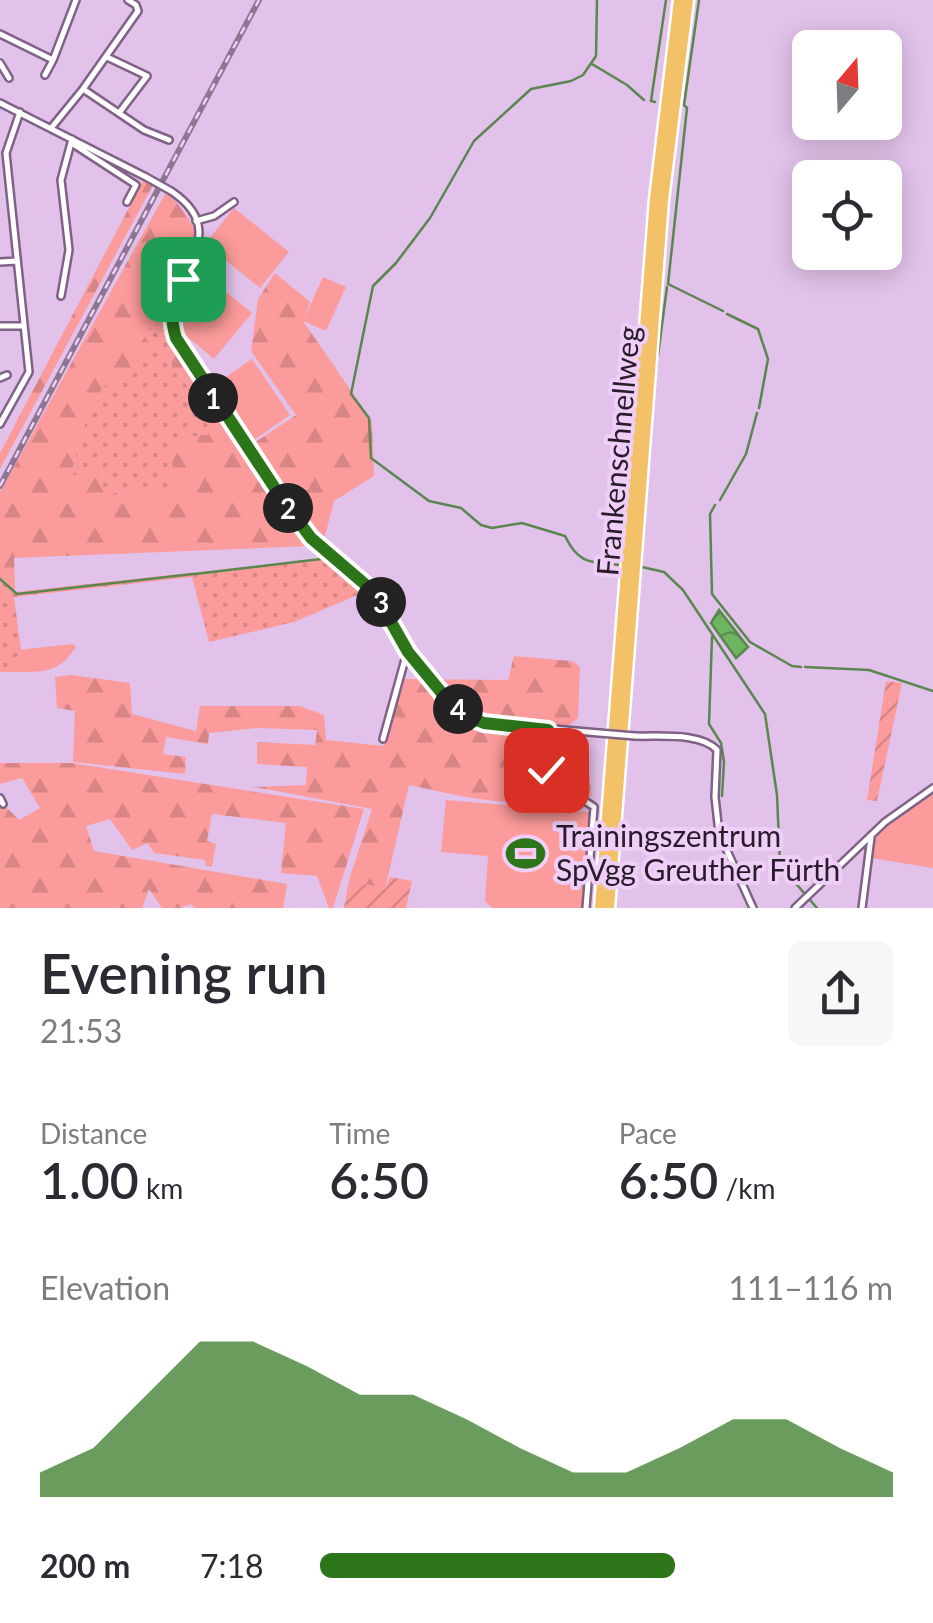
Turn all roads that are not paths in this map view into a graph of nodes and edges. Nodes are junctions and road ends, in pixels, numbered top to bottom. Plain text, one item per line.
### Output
1 (76, 0) edge
2 (128, 0) edge
3 (679, 0) edge
4 (688, 0) edge
5 (0, 34) edge
6 (107, 57) junction
7 (53, 60) junction
8 (0, 62) edge
9 (45, 75) dead end
10 (9, 78) dead end
11 (83, 89) junction
12 (0, 103) edge
13 (20, 112) junction
14 (119, 113) junction
15 (52, 127) junction
16 (168, 140) dead end
17 (72, 142) junction
18 (8, 196) junction
19 (0, 197) edge
20 (127, 202) dead end
21 (234, 202) dead end
22 (196, 221) junction
23 (17, 261) junction
24 (0, 262) edge
25 (61, 296) dead end
26 (0, 326) edge
27 (24, 326) junction
28 (0, 408) edge
29 (2, 421) edge
30 (408, 652) junction
31 (548, 730) junction
32 (383, 739) dead end
33 (933, 788) edge
34 (871, 836) junction
35 (586, 908) edge
36 (600, 908) edge
37 (610, 908) edge
38 (753, 908) edge
39 (795, 908) edge
40 (862, 908) edge

1 - 7 street
2 - 6 street
3 - 36 highway, Frankenschnellweg
4 - 37 highway, Frankenschnellweg
5 - 7 street
6 - 11 street
6 - 14 street
7 - 9 street
8 - 10 street
11 - 14 street
11 - 15 street
12 - 13 street
13 - 15 street
13 - 18 street
14 - 16 street
15 - 17 street
17 - 20 street
17 - 22 street, bridge
17 - 25 street
18 - 19 street
18 - 23 street
21 - 22 street
22 - 30 street
23 - 24 street
23 - 27 street
26 - 27 street
27 - 29 street
28 - 29 street
30 - 31 street
30 - 32 street
31 - 35 street
31 - 38 street, bridge
33 - 34 street
34 - 39 street
34 - 40 street

